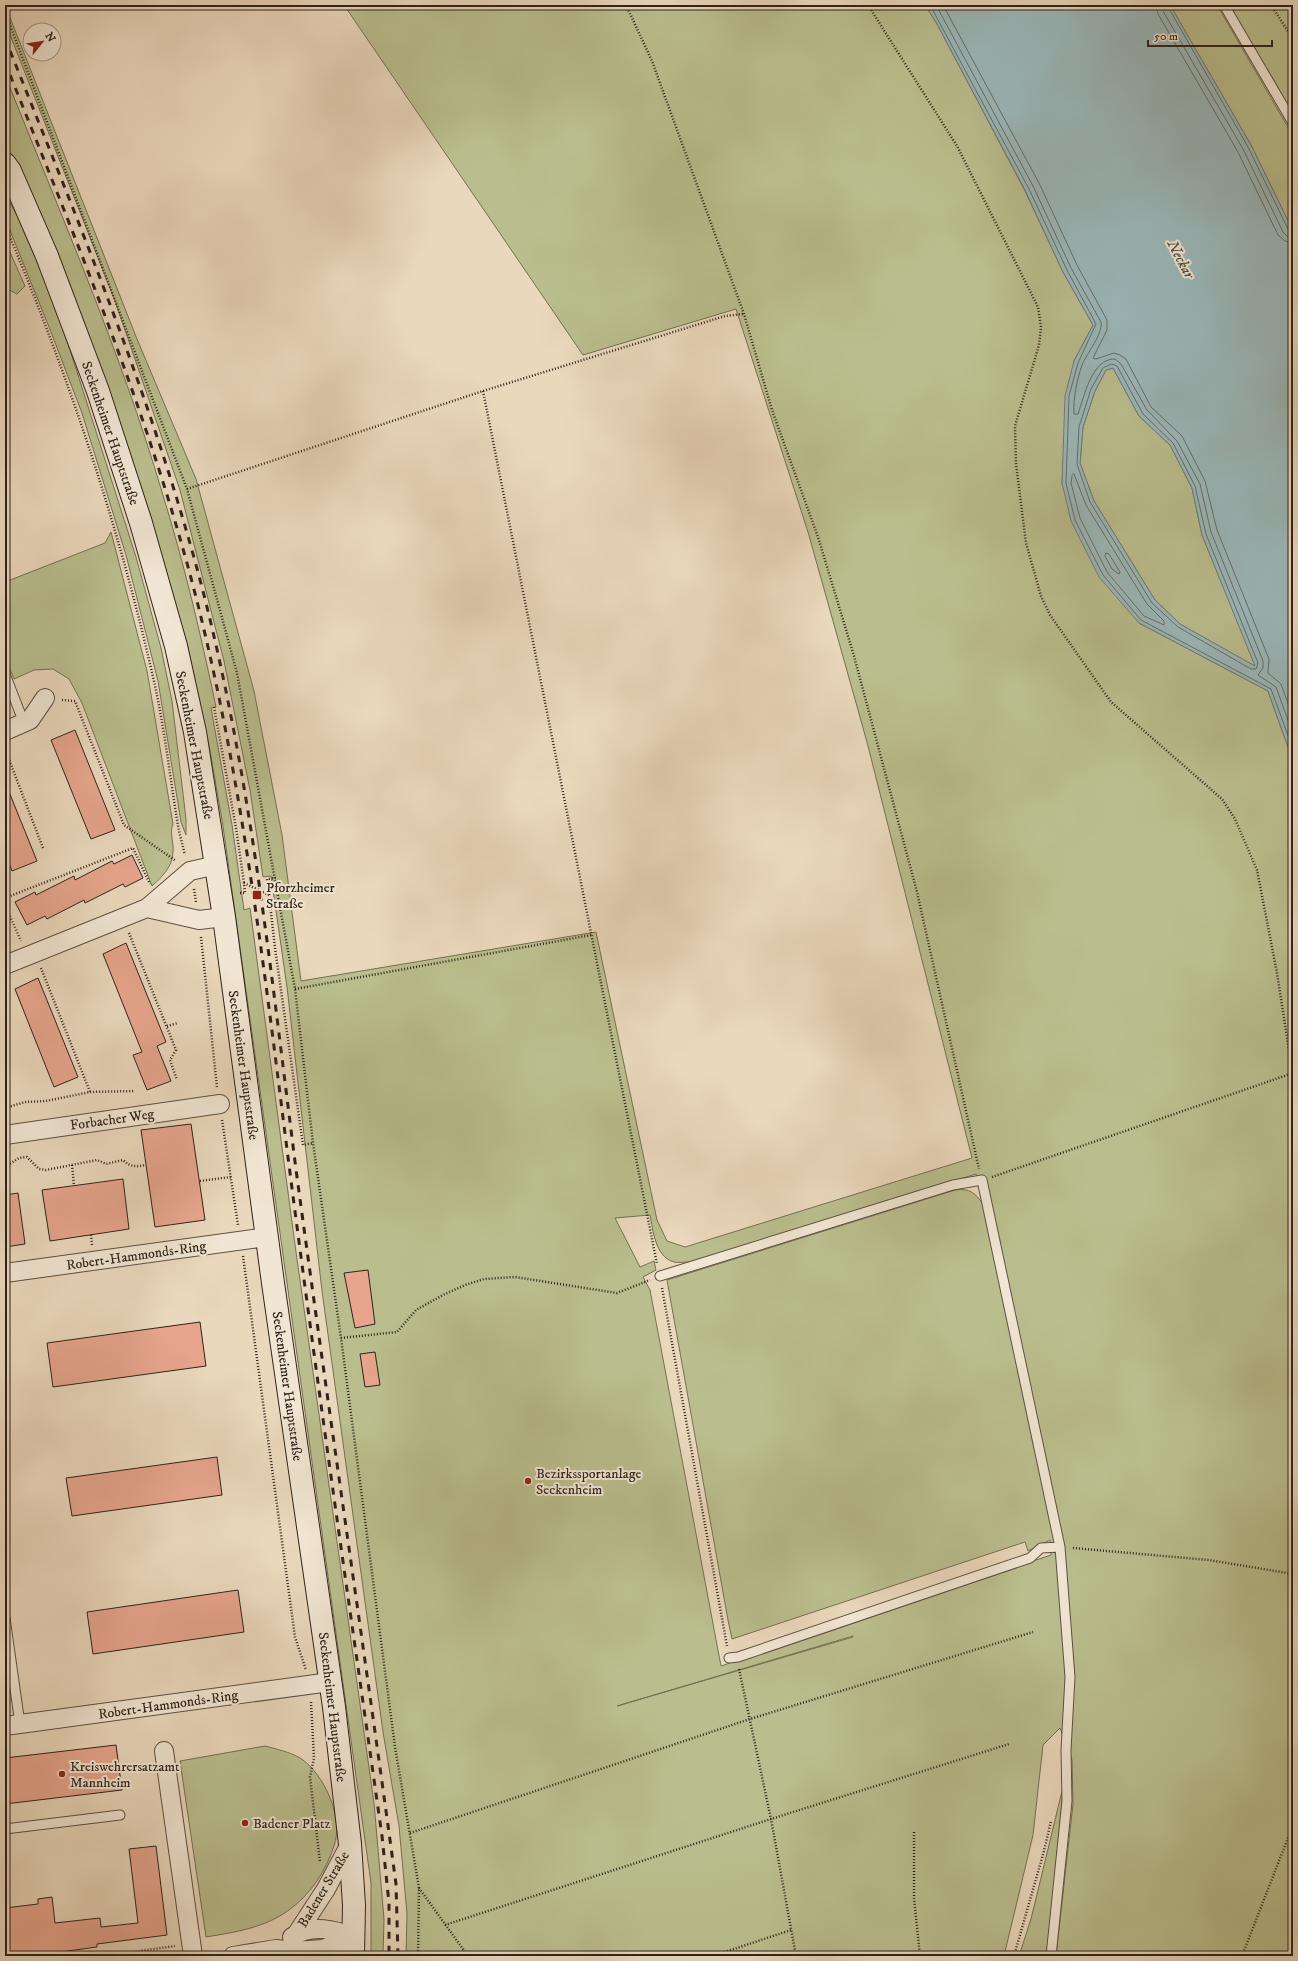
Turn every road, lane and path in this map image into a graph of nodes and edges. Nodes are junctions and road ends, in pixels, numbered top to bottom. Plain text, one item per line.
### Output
1 (626, 5) edge
2 (868, 5) edge
3 (1224, 5) edge
4 (1271, 5) edge
5 (5, 12) edge
6 (1293, 39) edge
7 (1293, 123) edge
8 (5, 164) edge
9 (5, 182) edge
10 (22, 200) junction
11 (5, 225) edge
12 (744, 314) junction
13 (483, 391) junction
14 (187, 489) junction
15 (5, 674) edge
16 (45, 698) joint
17 (214, 707) dead end
18 (24, 723) junction
19 (5, 731) edge
20 (5, 749) edge
21 (43, 848) dead end
22 (217, 866) junction
23 (190, 871) junction
24 (276, 878) junction
25 (244, 883) dead end
26 (269, 895) dead end
27 (5, 898) edge
28 (5, 904) edge
29 (152, 904) junction
30 (270, 907) dead end
31 (123, 917) junction
32 (224, 917) junction
33 (199, 920) junction
34 (591, 935) junction
35 (32, 954) junction
36 (5, 965) edge
37 (295, 989) junction
38 (178, 1023) dead end
39 (167, 1026) junction
40 (1292, 1073) edge
41 (1293, 1076) edge
42 (177, 1080) dead end
43 (135, 1091) dead end
44 (90, 1092) junction
45 (220, 1104) junction
46 (5, 1108) edge
47 (5, 1135) edge
48 (313, 1143) junction
49 (72, 1165) junction
50 (146, 1165) dead end
51 (5, 1167) edge
52 (231, 1176) junction
53 (982, 1180) junction
54 (200, 1181) dead end
55 (74, 1186) dead end
56 (267, 1237) junction
57 (241, 1241) junction
58 (5, 1274) edge
59 (660, 1276) junction
60 (341, 1338) junction
61 (1060, 1547) junction
62 (1293, 1574) edge
63 (5, 1618) edge
64 (1033, 1632) dead end
65 (738, 1657) junction
66 (729, 1658) joint
67 (320, 1684) junction
68 (750, 1719) junction
69 (13, 1725) edge
70 (1009, 1744) dead end
71 (164, 1751) dead end
72 (120, 1815) dead end
73 (771, 1819) junction
74 (1051, 1820) dead end
75 (1293, 1825) edge
76 (5, 1829) edge
77 (410, 1832) junction
78 (914, 1832) dead end
79 (350, 1844) junction
80 (419, 1888) junction
81 (326, 1889) junction
82 (445, 1925) junction
83 (792, 1930) junction
84 (354, 1946) edge
85 (297, 1947) edge
86 (193, 1950) edge
87 (106, 1956) edge
88 (233, 1956) edge
89 (418, 1956) edge
90 (468, 1956) edge
91 (713, 1956) edge
92 (796, 1956) edge
93 (920, 1956) edge
94 (1014, 1956) edge
95 (1051, 1956) edge
96 (1242, 1956) edge

1 - 12 path
2 - 40 path
3 - 7 lane
4 - 6 path
5 - 14 path
8 - 10 main road, Seckenheimer Hauptstraße
9 - 10 main road
10 - 22 main road, Seckenheimer Hauptstraße
11 - 23 path
12 - 13 path
12 - 53 path
13 - 14 path
13 - 34 path
14 - 24 path
15 - 18 lane
16 - 18 street
16 - 23 path
17 - 25 path
18 - 19 street
20 - 21 path
22 - 23 street
22 - 32 main road, Seckenheimer Hauptstraße
23 - 29 street
23 - 33 path
24 - 26 path
24 - 37 path
27 - 29 path
28 - 35 path
29 - 31 street
29 - 33 street
30 - 48 path
31 - 35 street
31 - 39 path
32 - 33 street
32 - 56 main road, Seckenheimer Hauptstraße
33 - 45 path
34 - 37 path
34 - 59 path
35 - 36 street
35 - 44 path
37 - 48 path
38 - 39 path
39 - 42 path
40 - 41 path
40 - 53 path
43 - 44 path
44 - 46 path
45 - 47 street, Forbacher Weg
45 - 52 path
48 - 60 path
49 - 50 path
49 - 51 path
49 - 55 path
52 - 54 path
52 - 57 path
53 - 59 lane
53 - 61 lane
56 - 57 street, Robert-Hammonds-Ring
56 - 67 main road, Seckenheimer Hauptstraße
57 - 58 street, Robert-Hammonds-Ring
57 - 67 path
59 - 60 path
59 - 66 path
60 - 77 path
61 - 62 path
61 - 65 lane
61 - 95 lane
63 - 69 lane
64 - 68 path
65 - 66 lane
65 - 68 path
67 - 69 street, Robert-Hammonds-Ring
67 - 79 main road, Seckenheimer Hauptstraße
67 - 81 path
68 - 73 path
68 - 77 path
70 - 73 path
71 - 86 street
72 - 76 lane
73 - 82 path
73 - 83 path
74 - 94 path
75 - 96 path
77 - 80 path
78 - 93 path
79 - 81 street, Badener Straße
79 - 84 main road, Seckenheimer Hauptstraße
80 - 82 path
80 - 89 path
81 - 85 street, Badener Straße
82 - 90 path
83 - 91 path
83 - 92 path
84 - 85 street, Badener Straße
85 - 88 street, Badener Straße
86 - 87 path

